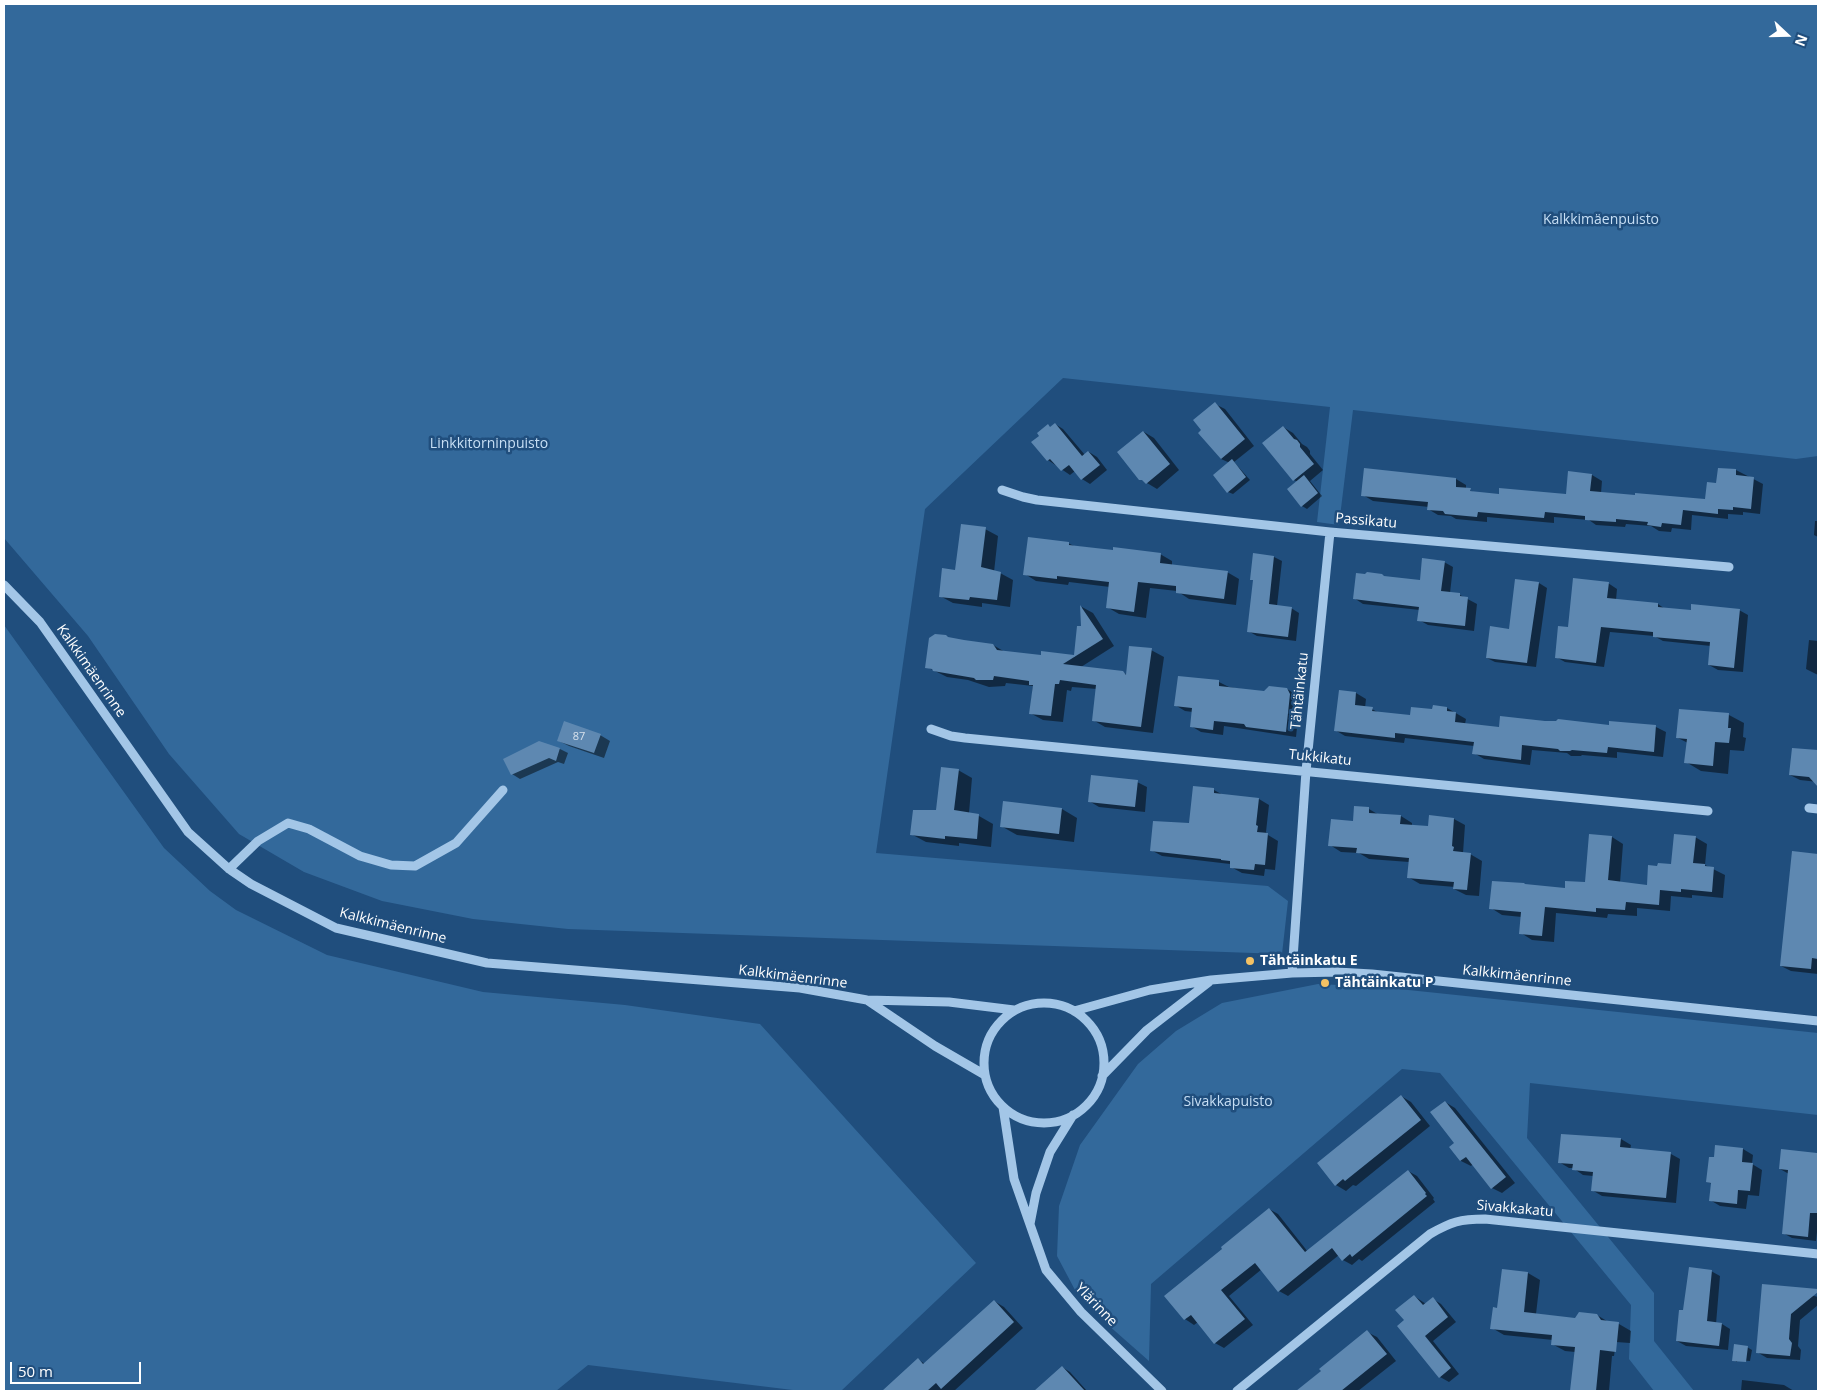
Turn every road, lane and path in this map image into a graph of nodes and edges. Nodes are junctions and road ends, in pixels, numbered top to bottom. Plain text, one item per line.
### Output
1 (1002, 490) dead end
2 (1330, 532) junction
3 (1729, 567) dead end
4 (4, 585) edge
5 (931, 730) dead end
6 (1306, 771) junction
7 (503, 790) dead end
8 (1708, 811) dead end
9 (228, 869) junction
10 (1292, 973) junction
11 (1212, 980) junction
12 (867, 1000) junction
13 (1014, 1010) junction
14 (1074, 1011) junction
15 (1818, 1020) edge
16 (985, 1075) junction
17 (1102, 1076) junction
18 (1003, 1107) junction
19 (1073, 1115) junction
20 (1030, 1225) junction
21 (1818, 1254) edge
22 (1162, 1391) edge
23 (1236, 1391) edge

1 - 2 street, Passikatu
2 - 3 street, Passikatu
2 - 6 street, Tähtäinkatu
4 - 9 street, Kalkkimäenrinne
5 - 6 street, Tukkikatu
6 - 8 street, Tukkikatu
6 - 10 street, Tähtäinkatu
7 - 9 street
9 - 12 street, Kalkkimäenrinne
10 - 11 street, Kalkkimäenrinne
10 - 15 street, Kalkkimäenrinne
11 - 14 street, Kalkkimäenrinne
11 - 17 street
12 - 13 street, Kalkkimäenrinne
12 - 16 street, Kalkkimäenrinne
13 - 14 street
13 - 16 street
14 - 17 street
16 - 18 street
17 - 19 street
18 - 19 street
18 - 20 street, Ylärinne
19 - 20 street
20 - 22 street, Ylärinne
21 - 23 street, Sivakkakatu

